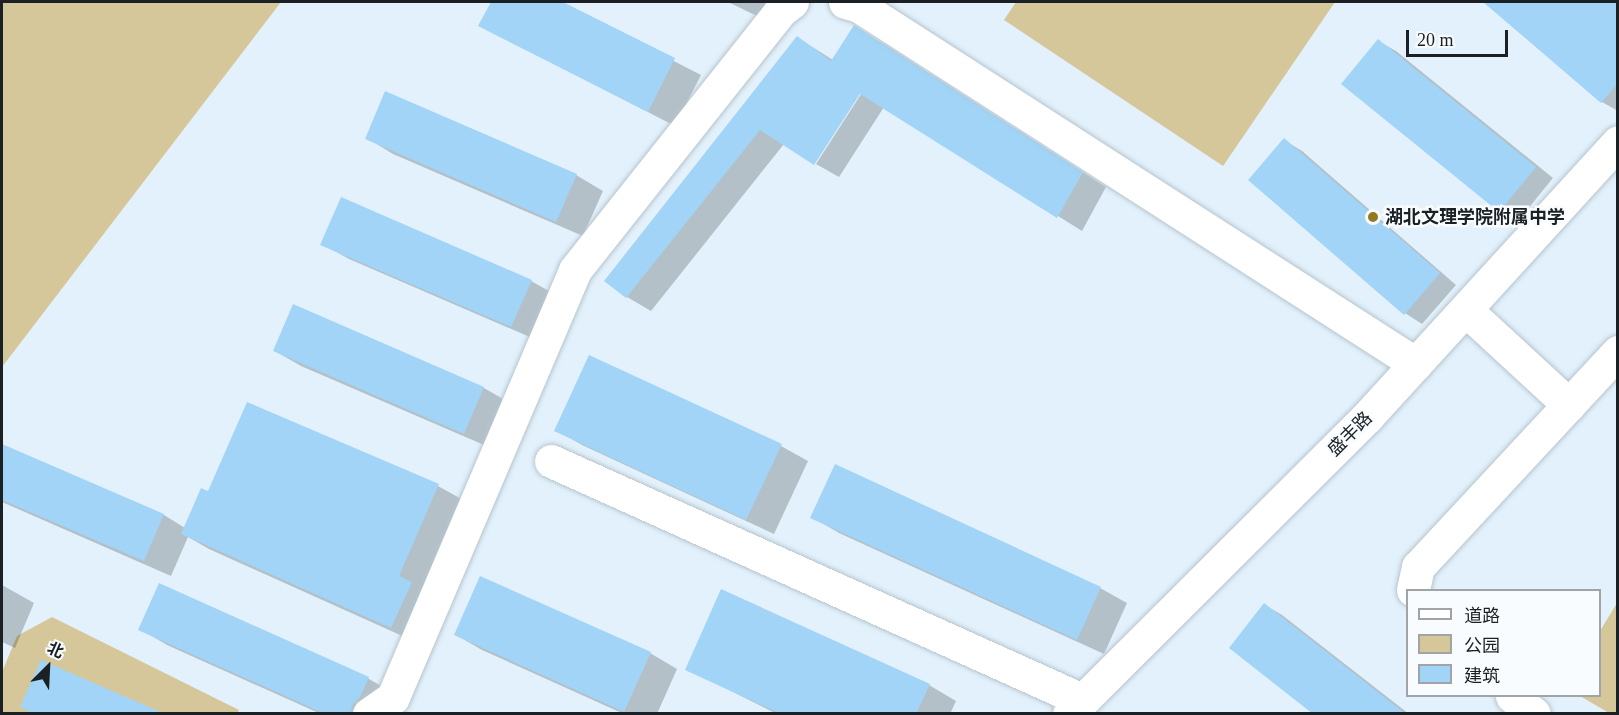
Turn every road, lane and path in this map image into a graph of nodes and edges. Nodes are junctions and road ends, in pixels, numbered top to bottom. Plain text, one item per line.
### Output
1 (792, 2) edge
2 (845, 2) edge
3 (1617, 142) edge
4 (1466, 310) junction
5 (1617, 352) edge
6 (1416, 364) junction
7 (1569, 405) junction
8 (551, 461) dead end
9 (1413, 589) edge
10 (1513, 697) edge
11 (1075, 707) edge
12 (369, 714) edge
13 (1534, 714) edge

1 - 12 street
2 - 6 street
3 - 4 street, 盛丰路
4 - 6 street, 盛丰路
4 - 7 street
5 - 7 street
6 - 11 street, 盛丰路
7 - 9 street
8 - 11 street
10 - 13 street

